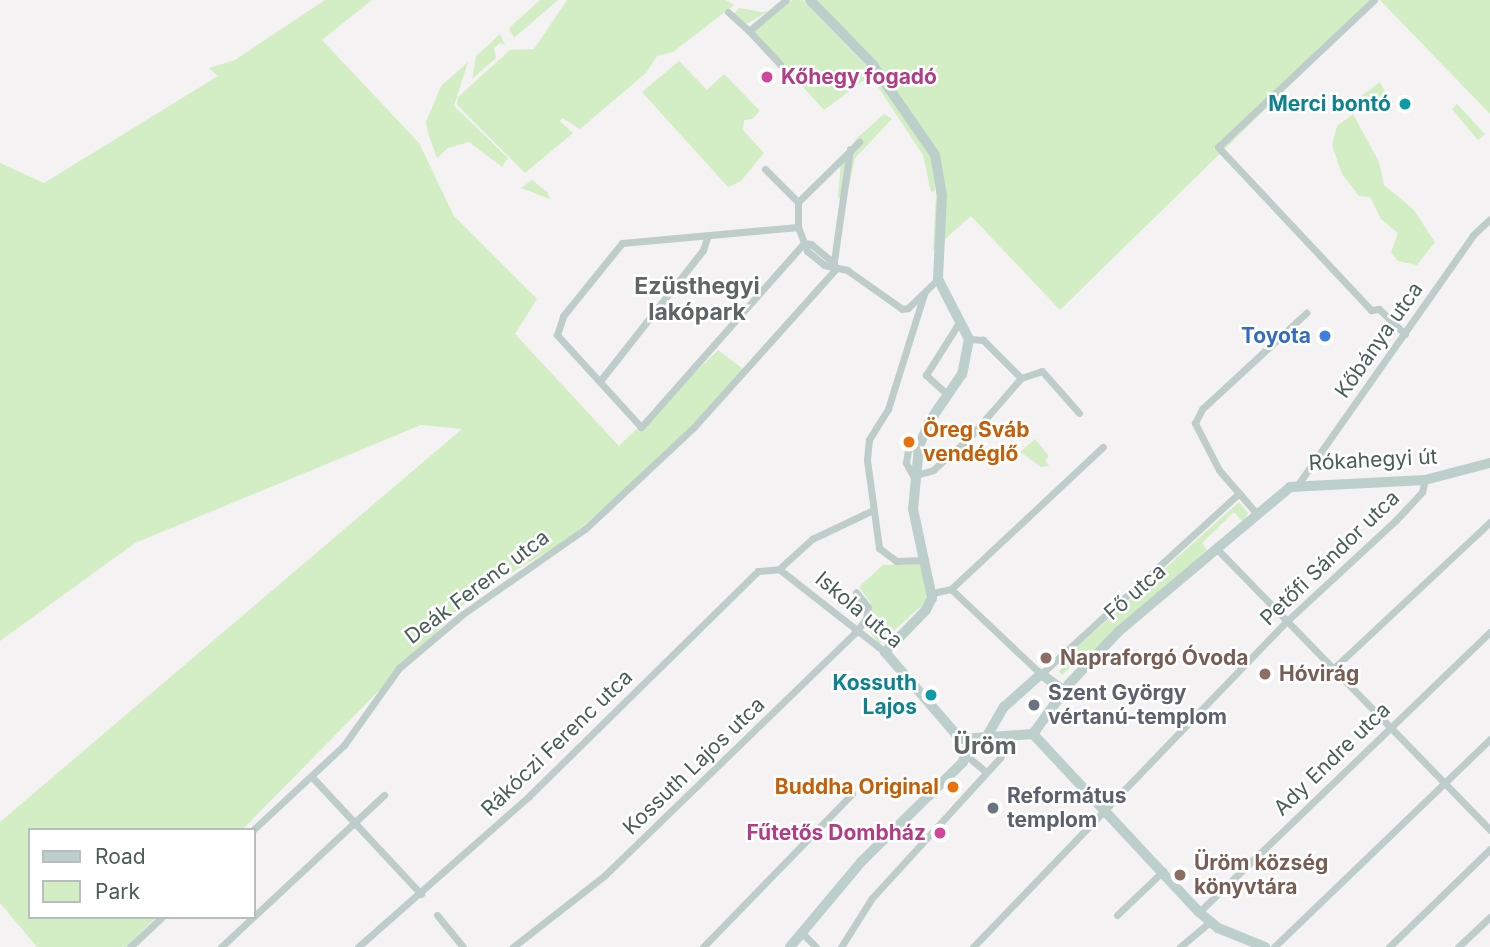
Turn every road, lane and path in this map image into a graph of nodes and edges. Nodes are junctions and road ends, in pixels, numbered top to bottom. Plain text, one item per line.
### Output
1 (786, 0) edge
2 (810, 0) edge
3 (1374, 0) edge
4 (728, 12) dead end
5 (749, 31) junction
6 (780, 64) dead end
7 (859, 142) dead end
8 (850, 149) junction
9 (765, 169) dead end
10 (798, 202) junction
11 (1490, 219) edge
12 (798, 227) junction
13 (707, 238) junction
14 (804, 243) junction
15 (835, 265) junction
16 (938, 279) junction
17 (924, 294) junction
18 (1306, 313) dead end
19 (960, 321) junction
20 (1405, 334) junction
21 (970, 339) junction
22 (1020, 378) junction
23 (600, 380) junction
24 (948, 395) junction
25 (1079, 413) dead end
26 (1102, 447) dead end
27 (1490, 463) edge
28 (916, 478) junction
29 (1425, 480) junction
30 (1299, 483) junction
31 (1239, 493) junction
32 (871, 511) junction
33 (1257, 514) junction
34 (1490, 522) edge
35 (1216, 548) junction
36 (925, 560) junction
37 (779, 569) junction
38 (951, 589) junction
39 (856, 592) dead end
40 (932, 593) junction
41 (1288, 620) junction
42 (1490, 632) edge
43 (855, 633) junction
44 (885, 652) junction
45 (1334, 668) junction
46 (1041, 674) junction
47 (1064, 691) junction
48 (999, 717) junction
49 (1391, 727) junction
50 (1010, 733) junction
51 (1033, 734) junction
52 (988, 736) junction
53 (1490, 739) edge
54 (970, 740) junction
55 (967, 756) junction
56 (986, 772) junction
57 (313, 777) junction
58 (1445, 782) junction
59 (852, 794) dead end
60 (384, 795) dead end
61 (1109, 811) junction
62 (355, 821) junction
63 (255, 828) edge
64 (1490, 830) edge
65 (1490, 849) edge
66 (1163, 871) junction
67 (421, 894) junction
68 (1199, 912) junction
69 (256, 914) edge
70 (437, 915) dead end
71 (1116, 915) dead end
72 (1490, 917) edge
73 (160, 919) edge
74 (251, 919) edge
75 (1210, 922) junction
76 (803, 934) junction
77 (130, 947) edge
78 (221, 947) edge
79 (358, 947) edge
80 (463, 947) edge
81 (513, 947) edge
82 (703, 947) edge
83 (790, 947) edge
84 (816, 947) edge
85 (841, 947) edge
86 (973, 947) edge
87 (1180, 947) edge
88 (1265, 947) edge
89 (1274, 947) edge
90 (1389, 947) edge
91 (1458, 947) edge

1 - 5 street
2 - 16 main road
3 - 20 street
4 - 5 street
5 - 6 street
7 - 8 street
8 - 10 street
8 - 15 street
9 - 10 street
10 - 12 street
11 - 20 street, Kőbánya utca
12 - 13 street
12 - 14 street
13 - 23 street
13 - 23 street
14 - 15 street
14 - 23 street
15 - 17 street
15 - 57 street, Deák Ferenc utca
16 - 17 street
16 - 19 main road
17 - 32 street
18 - 31 street
19 - 21 main road
19 - 24 street
20 - 30 street, Kőbánya utca
21 - 22 street
21 - 24 main road
22 - 25 street
22 - 28 street
24 - 28 main road
26 - 38 street
27 - 29 main road, Rókahegyi út
28 - 36 main road
29 - 30 main road, Rókahegyi út
29 - 41 street, Petőfi Sándor utca
30 - 33 main road, Fő utca
31 - 33 street
31 - 46 street, Fő utca
32 - 36 street
32 - 37 street
33 - 35 main road, Fő utca
34 - 45 street
35 - 41 street
35 - 47 main road, Fő utca
36 - 40 main road
37 - 43 street, Iskola utca
37 - 67 street, Rákóczi Ferenc utca
38 - 40 street
38 - 46 street
39 - 43 street, Kossuth Lajos utca
40 - 44 main road
41 - 45 street
41 - 61 street, Petőfi Sándor utca
42 - 49 street, Ady Endre utca
43 - 44 street, Iskola utca
43 - 81 street, Kossuth Lajos utca
44 - 54 main road, Iskola utca
45 - 49 street
46 - 47 main road
46 - 48 main road
47 - 51 main road, Fő utca
48 - 50 main road
48 - 52 main road
49 - 58 street
49 - 68 street, Ady Endre utca
50 - 51 main road
50 - 52 main road
50 - 56 street
51 - 61 main road
52 - 54 main road
53 - 58 street
54 - 55 main road
55 - 56 street
55 - 76 main road
56 - 85 street
57 - 62 street
57 - 63 street, Deák Ferenc utca
58 - 64 street
58 - 89 street
59 - 82 street
60 - 62 street
61 - 66 main road
61 - 86 street, Petőfi Sándor utca
62 - 67 street
62 - 69 street
65 - 90 street
66 - 68 main road
66 - 71 street
67 - 79 street, Rákóczi Ferenc utca
68 - 75 main road
70 - 80 street
72 - 91 street
73 - 77 street
74 - 78 street
75 - 87 street
75 - 88 main road
76 - 83 main road
76 - 84 street

